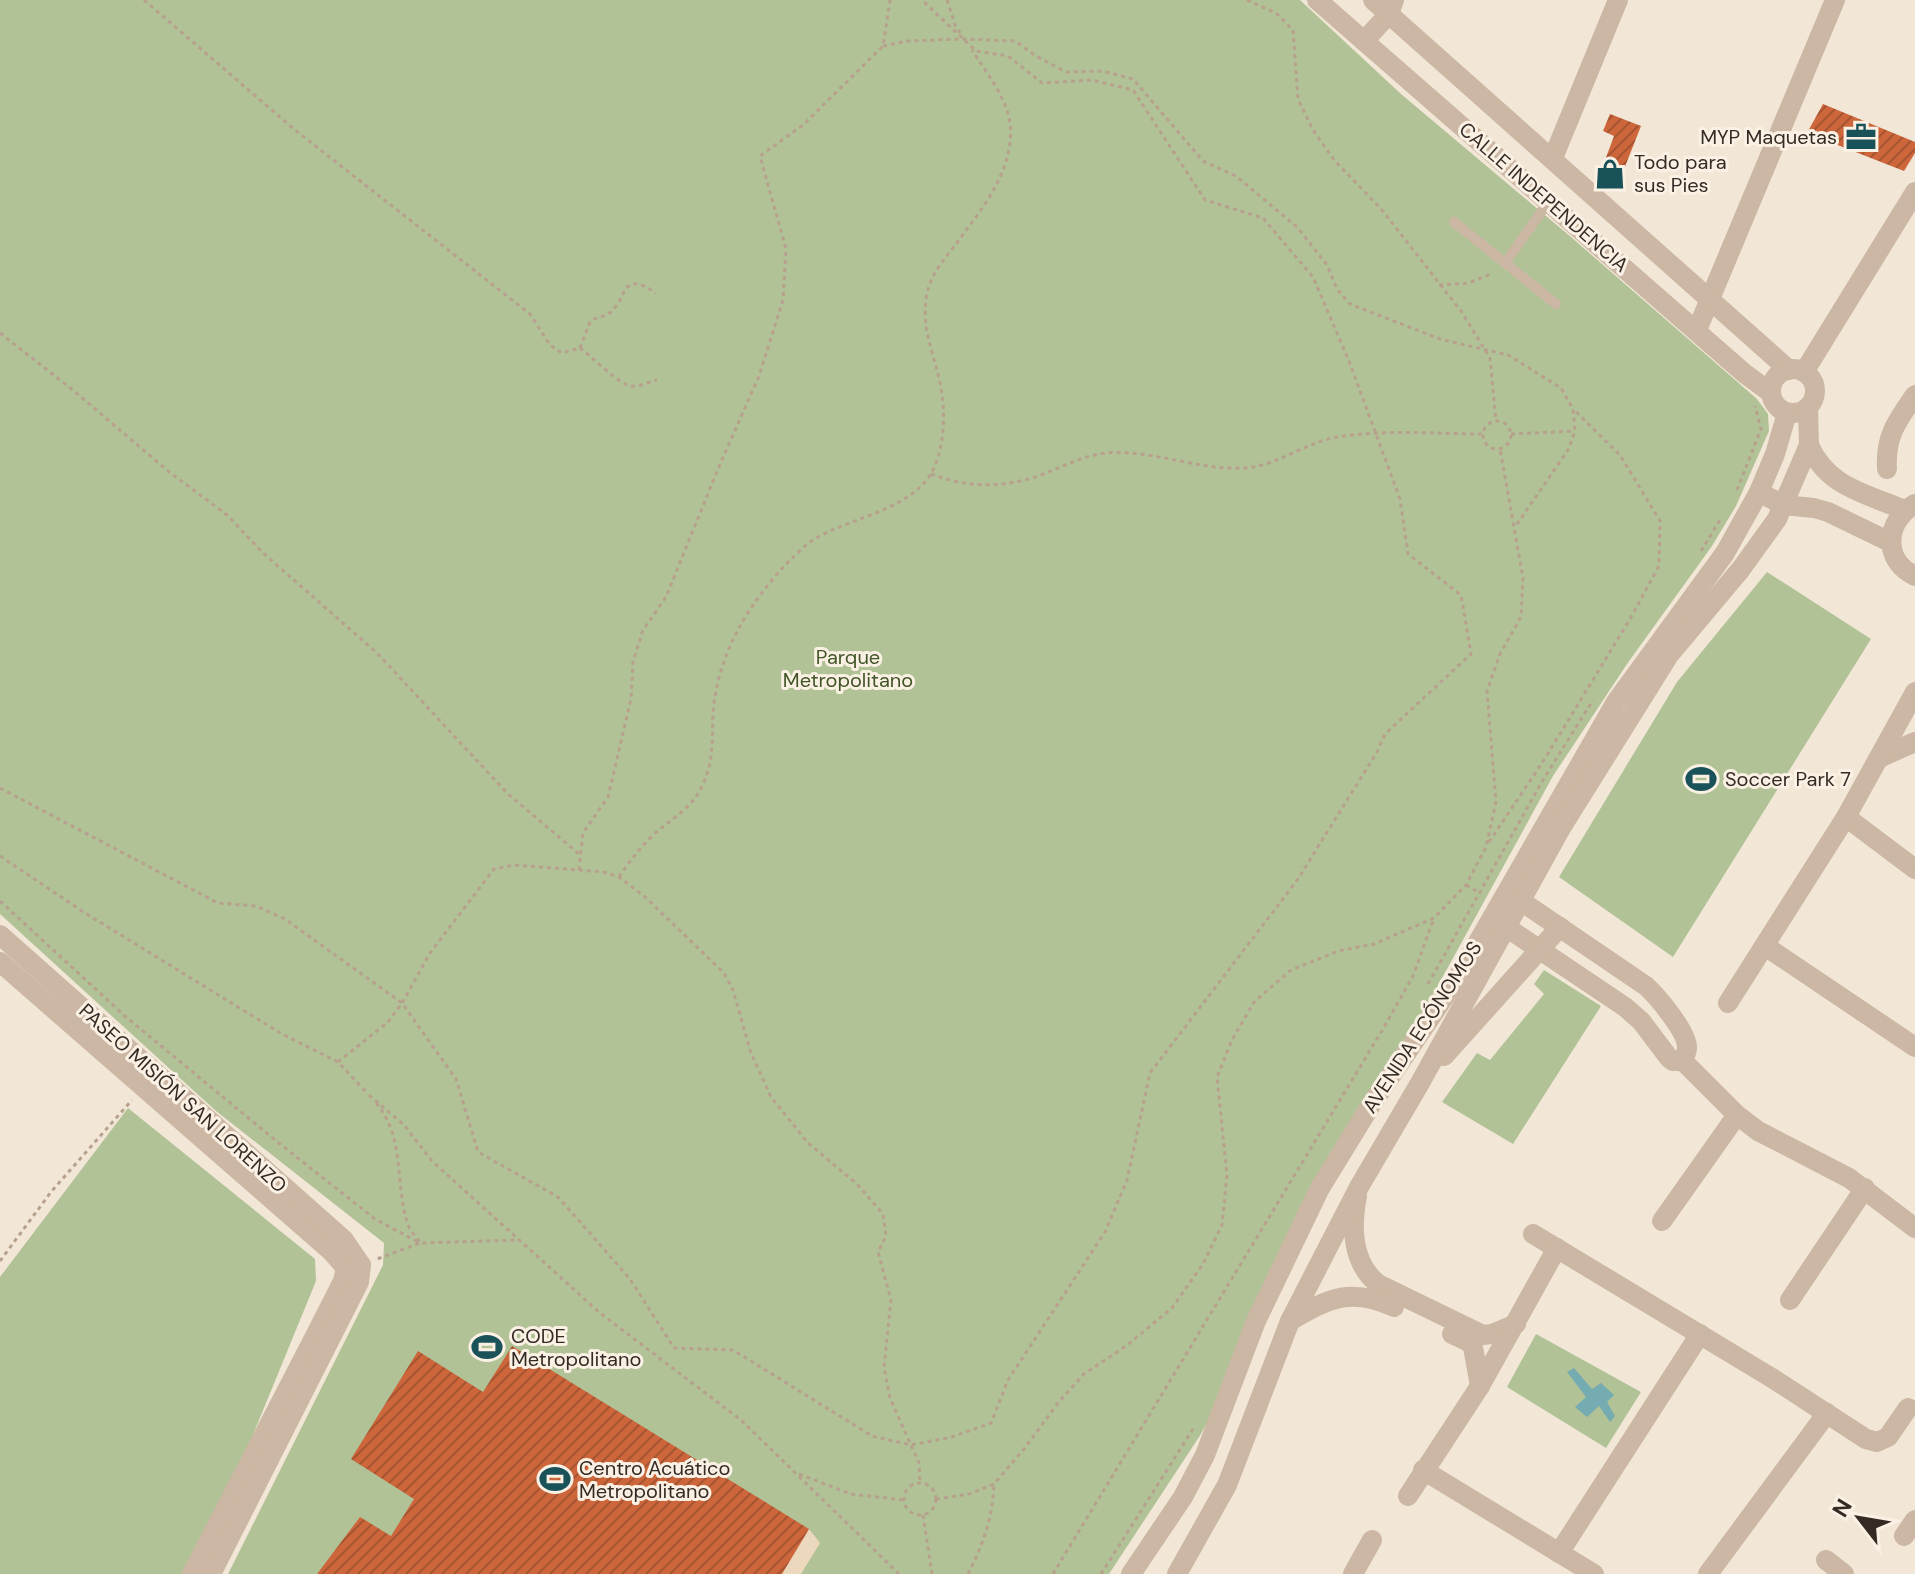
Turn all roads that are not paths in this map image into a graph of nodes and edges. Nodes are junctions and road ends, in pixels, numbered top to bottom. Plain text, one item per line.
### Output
1 (1317, 0) edge
2 (1618, 0) edge
3 (1835, 0) edge
4 (1385, 5) edge
5 (1364, 41) junction
6 (1553, 158) junction
7 (1915, 192) edge
8 (1549, 201) junction
9 (1454, 222) dead end
10 (1505, 263) junction
11 (1710, 298) junction
12 (1556, 304) dead end
13 (1697, 330) junction
14 (1796, 371) junction
15 (1771, 393) junction
16 (1915, 395) edge
17 (1808, 407) junction
18 (1787, 413) junction
19 (1809, 445) junction
20 (1887, 469) dead end
21 (1759, 492) junction
22 (1783, 505) junction
23 (1909, 507) edge
24 (1890, 542) junction
25 (1915, 576) edge
26 (1915, 692) edge
27 (1623, 707) junction
28 (1915, 742) edge
29 (1879, 758) junction
30 (1846, 817) junction
31 (1915, 869) edge
32 (1513, 896) junction
33 (1499, 922) junction
34 (1560, 927) junction
35 (0, 935) edge
36 (1765, 946) junction
37 (1540, 949) junction
38 (0, 962) edge
39 (1728, 1003) dead end
40 (1915, 1047) edge
41 (1683, 1061) junction
42 (1420, 1083) junction
43 (1381, 1089) junction
44 (1406, 1105) junction
45 (1737, 1115) junction
46 (1359, 1187) junction
47 (1865, 1188) junction
48 (1662, 1221) dead end
49 (1915, 1228) edge
50 (1533, 1234) dead end
51 (1557, 1248) junction
52 (353, 1266) junction
53 (1790, 1300) dead end
54 (1290, 1321) junction
55 (1516, 1324) junction
56 (1700, 1334) junction
57 (1480, 1386) junction
58 (1908, 1408) dead end
59 (1827, 1413) junction
60 (1213, 1437) junction
61 (1242, 1449) junction
62 (1423, 1470) junction
63 (1408, 1496) dead end
64 (1372, 1540) dead end
65 (1559, 1553) junction
66 (1826, 1560) dead end
67 (1359, 1572) edge
68 (192, 1574) edge
69 (211, 1574) edge
70 (1131, 1574) edge
71 (1177, 1574) edge
72 (1594, 1574) edge
73 (1708, 1574) edge
74 (1844, 1574) edge

1 - 5 street, CALLE INDEPENDENCIA
2 - 6 street
3 - 11 street
4 - 5 street
4 - 6 street, CALLE INDEPENDENCIA
5 - 8 street, CALLE INDEPENDENCIA
6 - 11 street, CALLE INDEPENDENCIA
7 - 14 street
8 - 10 lane
8 - 13 street, CALLE INDEPENDENCIA
9 - 10 lane
10 - 12 lane
11 - 13 street
11 - 14 street, CALLE INDEPENDENCIA
13 - 15 street, CALLE INDEPENDENCIA
14 - 15 street
14 - 17 street
15 - 18 street
16 - 20 street
17 - 18 street
17 - 19 street, AVENIDA ECÓNOMOS
18 - 21 street, AVENIDA ECÓNOMOS
19 - 22 street, AVENIDA ECÓNOMOS
19 - 23 street
21 - 22 street
21 - 27 street, AVENIDA ECÓNOMOS
22 - 24 street
22 - 27 street, AVENIDA ECÓNOMOS
23 - 24 street
24 - 25 street
26 - 29 street
27 - 32 street, AVENIDA ECÓNOMOS
28 - 29 street
29 - 30 street
30 - 31 street
30 - 36 street
32 - 33 street, AVENIDA ECÓNOMOS
32 - 34 street
33 - 37 street
33 - 42 street, AVENIDA ECÓNOMOS
33 - 43 street, AVENIDA ECÓNOMOS
34 - 37 street
34 - 41 street
35 - 52 street, PASEO MISIÓN SAN LORENZO
36 - 39 street
36 - 40 street
37 - 41 street
37 - 42 street
38 - 52 street, PASEO MISIÓN SAN LORENZO
41 - 45 street
42 - 44 street, AVENIDA ECÓNOMOS
43 - 44 street
43 - 60 street, AVENIDA ECÓNOMOS
44 - 46 street, AVENIDA ECÓNOMOS
45 - 47 street
45 - 48 street
46 - 54 street, AVENIDA ECÓNOMOS
46 - 55 street
47 - 49 street
47 - 53 street
50 - 51 street
51 - 55 street
51 - 56 street
52 - 68 street
52 - 69 street
54 - 57 street
54 - 61 street, AVENIDA ECÓNOMOS
55 - 57 street
56 - 59 street
56 - 65 street
57 - 62 street
58 - 59 street
59 - 73 street
60 - 61 street
60 - 70 street, AVENIDA ECÓNOMOS
61 - 71 street, AVENIDA ECÓNOMOS
62 - 63 street
62 - 65 street
64 - 67 street
65 - 72 street
66 - 74 street

